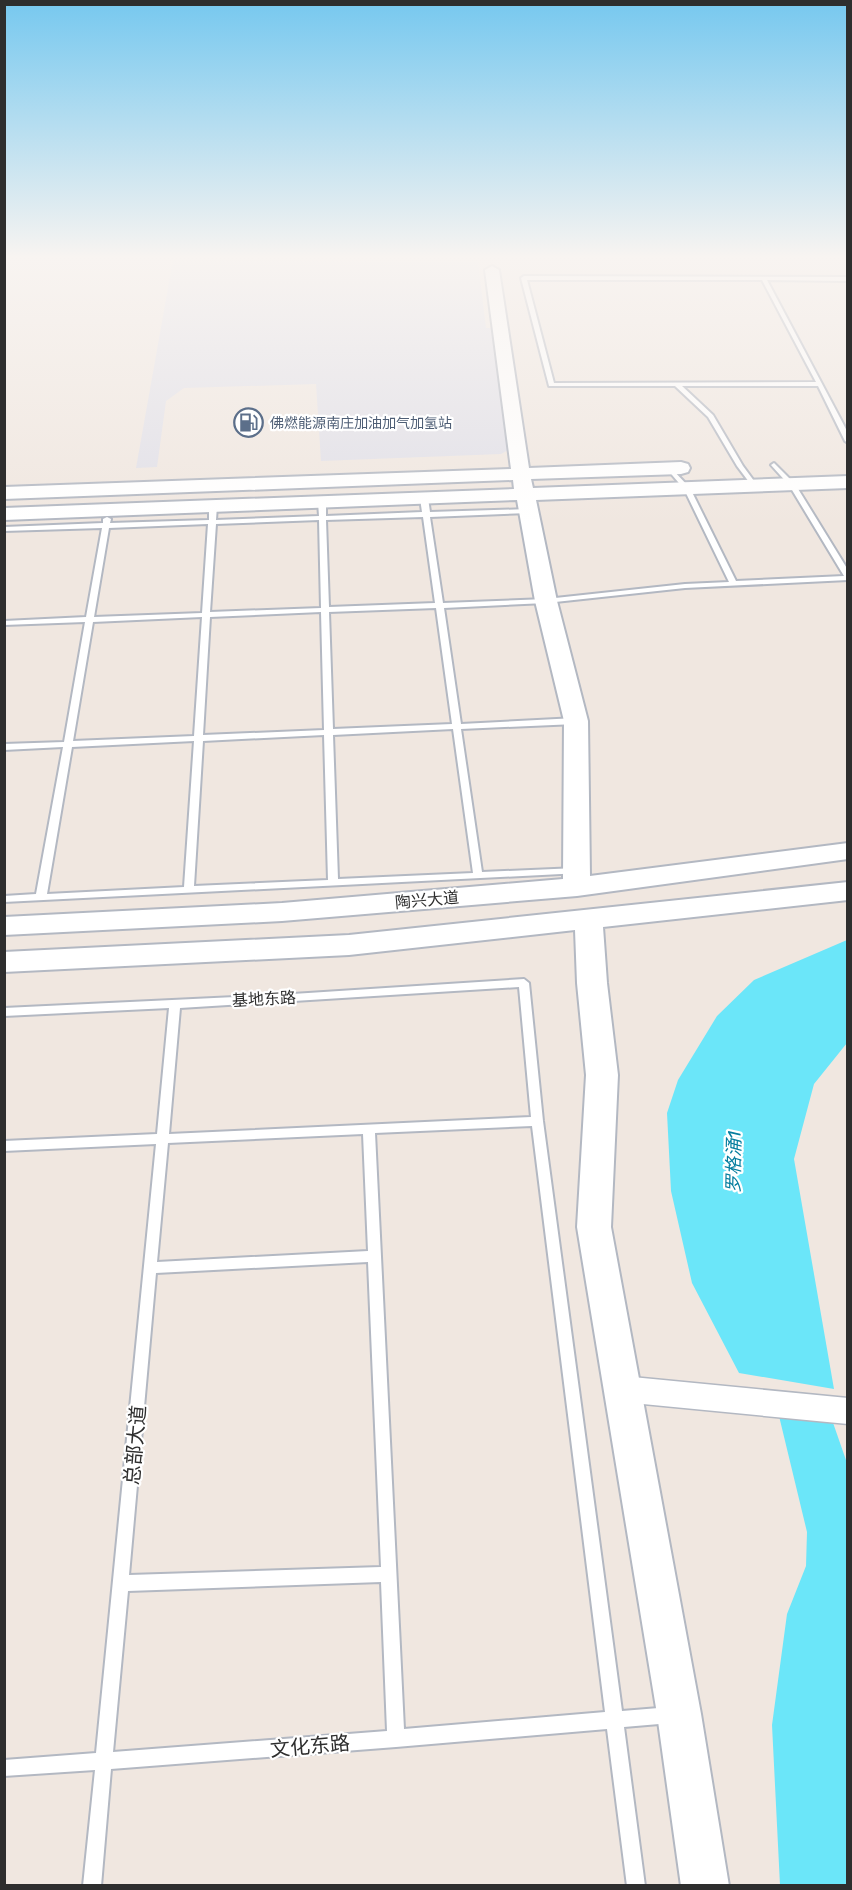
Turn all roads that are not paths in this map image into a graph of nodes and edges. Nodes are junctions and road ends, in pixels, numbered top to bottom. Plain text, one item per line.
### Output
1 (503, 347) edge
2 (541, 347) edge
3 (800, 347) edge
4 (820, 384) junction
5 (677, 385) junction
6 (848, 441) edge
7 (795, 464) dead end
8 (774, 465) junction
9 (740, 466) junction
10 (670, 469) junction
11 (848, 482) edge
12 (792, 484) junction
13 (754, 485) junction
14 (687, 488) junction
15 (4, 493) edge
16 (525, 493) junction
17 (425, 506) junction
18 (323, 510) junction
19 (4, 514) edge
20 (212, 514) junction
21 (107, 517) junction
22 (4, 529) edge
23 (848, 578) edge
24 (734, 584) junction
25 (546, 601) junction
26 (440, 605) junction
27 (326, 609) junction
28 (206, 614) junction
29 (90, 619) junction
30 (4, 623) edge
31 (576, 722) junction
32 (457, 727) junction
33 (329, 733) junction
34 (198, 738) junction
35 (68, 744) junction
36 (4, 747) edge
37 (848, 851) edge
38 (478, 876) junction
39 (333, 883) junction
40 (189, 890) junction
41 (848, 891) edge
42 (581, 892) junction
43 (41, 897) junction
44 (4, 899) edge
45 (4, 926) edge
46 (4, 962) edge
47 (175, 1004) junction
48 (4, 1012) edge
49 (537, 1121) junction
50 (369, 1128) junction
51 (163, 1138) junction
52 (4, 1146) edge
53 (375, 1256) junction
54 (152, 1268) junction
55 (622, 1389) junction
56 (848, 1411) edge
57 (389, 1574) junction
58 (122, 1583) junction
59 (679, 1714) junction
60 (615, 1721) junction
61 (396, 1739) junction
62 (105, 1761) junction
63 (4, 1768) edge
64 (92, 1886) edge
65 (636, 1886) edge
66 (705, 1886) edge

1 - 16 street
2 - 5 lane
3 - 4 lane
4 - 5 lane
4 - 6 lane
5 - 9 lane
7 - 8 street
8 - 9 street
8 - 12 lane
9 - 10 street
9 - 13 lane
10 - 14 lane
10 - 16 street
11 - 12 street
12 - 13 street
12 - 23 lane
13 - 14 street
14 - 16 street
14 - 24 lane
15 - 16 street
16 - 17 street
16 - 25 street
17 - 18 street
17 - 26 lane
18 - 20 street
18 - 27 lane
19 - 21 street
20 - 21 street
20 - 28 lane
21 - 22 lane
21 - 29 lane
23 - 24 lane
24 - 25 lane
25 - 26 lane
25 - 31 street
26 - 27 lane
26 - 32 lane
27 - 28 lane
27 - 33 lane
28 - 29 lane
28 - 34 lane
29 - 30 lane
29 - 35 lane
31 - 32 lane
31 - 42 street
32 - 33 lane
32 - 38 lane
33 - 34 lane
33 - 39 lane
34 - 35 lane
34 - 40 lane
35 - 36 lane
35 - 43 lane
37 - 42 street, 陶兴大道
38 - 39 lane
38 - 42 lane
39 - 40 lane
40 - 43 lane
41 - 42 street, 陶兴大道
42 - 45 street, 陶兴大道
42 - 46 street, 陶兴大道
42 - 55 street
43 - 44 lane
47 - 48 lane, 基地东路
47 - 49 lane, 基地东路
47 - 51 lane, 总部大道
49 - 50 lane
49 - 60 lane
50 - 51 lane
50 - 53 lane
51 - 52 lane
51 - 54 lane, 总部大道
53 - 54 lane
53 - 57 lane
54 - 58 lane, 总部大道
55 - 56 street
55 - 59 street
57 - 58 lane
57 - 61 lane
58 - 62 lane, 总部大道
59 - 60 lane, 文化东路
59 - 66 street
60 - 61 lane, 文化东路
60 - 65 lane
61 - 62 lane, 文化东路
62 - 63 lane, 文化东路
62 - 64 lane, 总部大道

